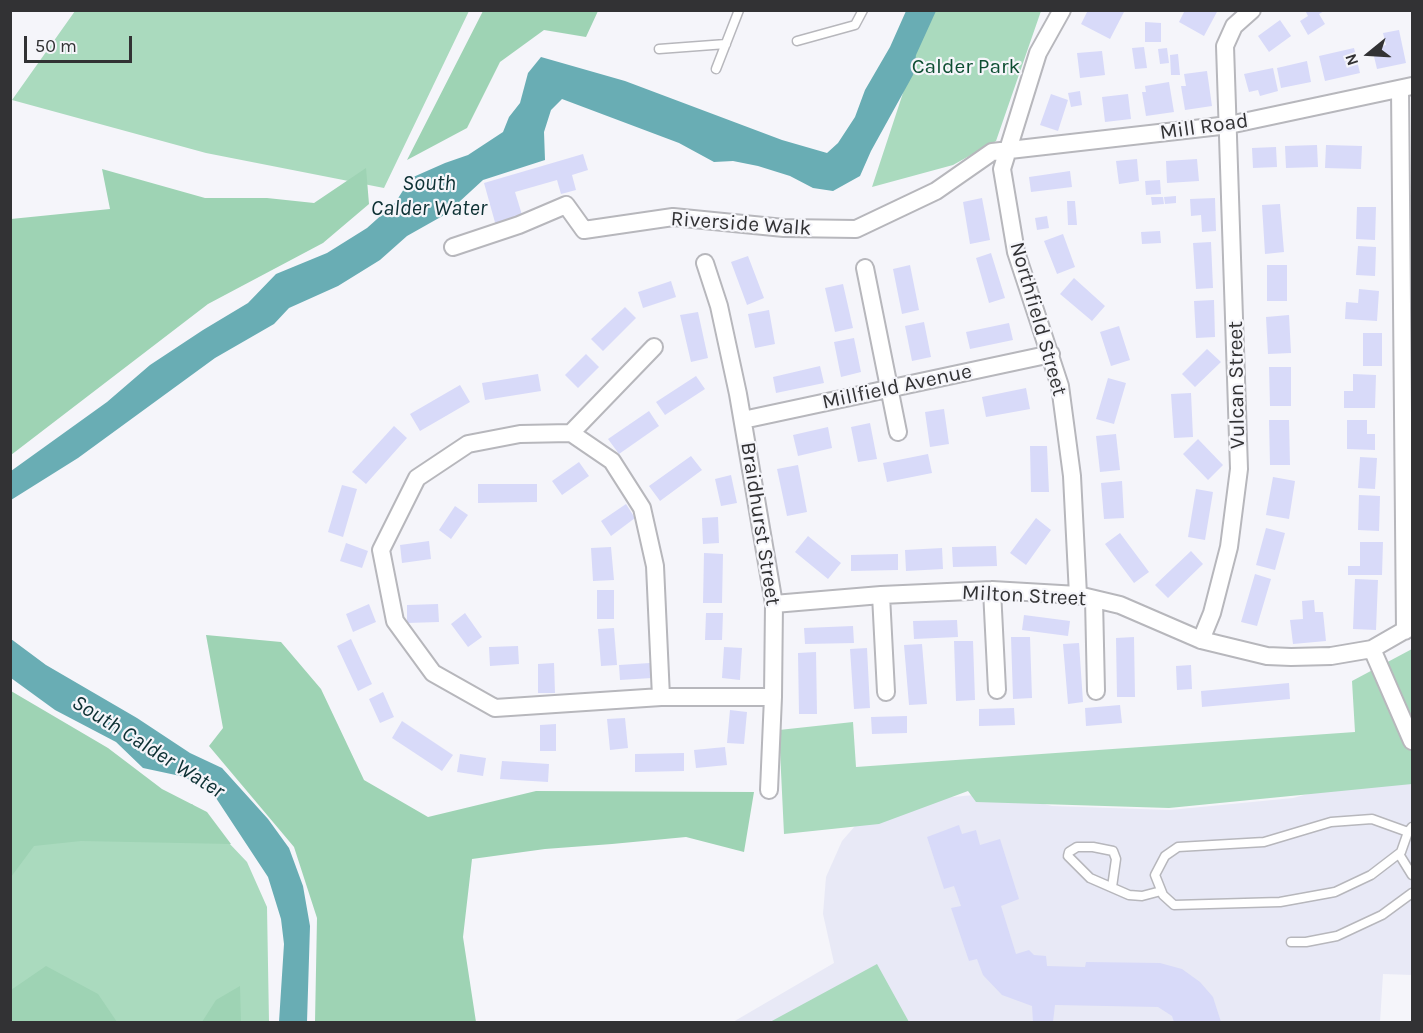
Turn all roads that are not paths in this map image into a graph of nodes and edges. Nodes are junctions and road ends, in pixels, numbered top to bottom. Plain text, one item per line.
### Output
1 (739, 10) edge
2 (863, 10) edge
3 (1062, 10) edge
4 (1252, 10) edge
5 (796, 41) dead end
6 (726, 44) junction
7 (659, 49) dead end
8 (716, 69) dead end
9 (1406, 88) edge
10 (1229, 125) junction
11 (1000, 152) junction
12 (453, 247) dead end
13 (705, 263) dead end
14 (865, 268) dead end
15 (1407, 331) edge
16 (654, 347) dead end
17 (1051, 354) junction
18 (890, 389) junction
19 (743, 420) junction
20 (571, 432) junction
21 (898, 432) dead end
22 (992, 590) junction
23 (881, 595) junction
24 (1086, 597) junction
25 (774, 604) junction
26 (1409, 628) edge
27 (1201, 640) junction
28 (1372, 649) junction
29 (997, 690) dead end
30 (1096, 691) dead end
31 (886, 692) dead end
32 (661, 697) junction
33 (773, 697) junction
34 (1413, 741) edge
35 (769, 790) dead end
36 (1410, 829) edge
37 (1399, 854) junction
38 (1413, 875) edge
39 (1112, 887) junction
40 (1161, 891) junction
41 (1413, 893) edge
42 (1291, 942) dead end

1 - 6 lane
2 - 5 lane
3 - 11 street, Northfield Street
4 - 10 street, Vulcan Street
6 - 7 lane
6 - 8 lane
9 - 10 street, Mill Road
9 - 15 street
10 - 11 street, Mill Road
10 - 27 street, Vulcan Street
11 - 12 street, Riverside Walk
11 - 17 street, Northfield Street
13 - 19 street, Braidhurst Street
14 - 18 street
15 - 26 street
16 - 20 street
17 - 18 street, Millfield Avenue
17 - 24 street, Northfield Street
18 - 19 street, Millfield Avenue
18 - 21 street
19 - 25 street, Braidhurst Street
20 - 32 street
20 - 32 street
22 - 23 street, Milton Street
22 - 24 street, Milton Street
22 - 29 street
23 - 25 street, Milton Street
23 - 31 street
24 - 27 street, Milton Street
24 - 30 street, Northfield Street
25 - 33 street, Braidhurst Street
26 - 28 street, Milton Street
27 - 28 street, Milton Street
28 - 34 street
32 - 33 street
33 - 35 street, Braidhurst Street
36 - 37 lane
36 - 40 lane
37 - 38 lane
37 - 40 lane
39 - 39 lane
39 - 40 lane
41 - 42 lane

